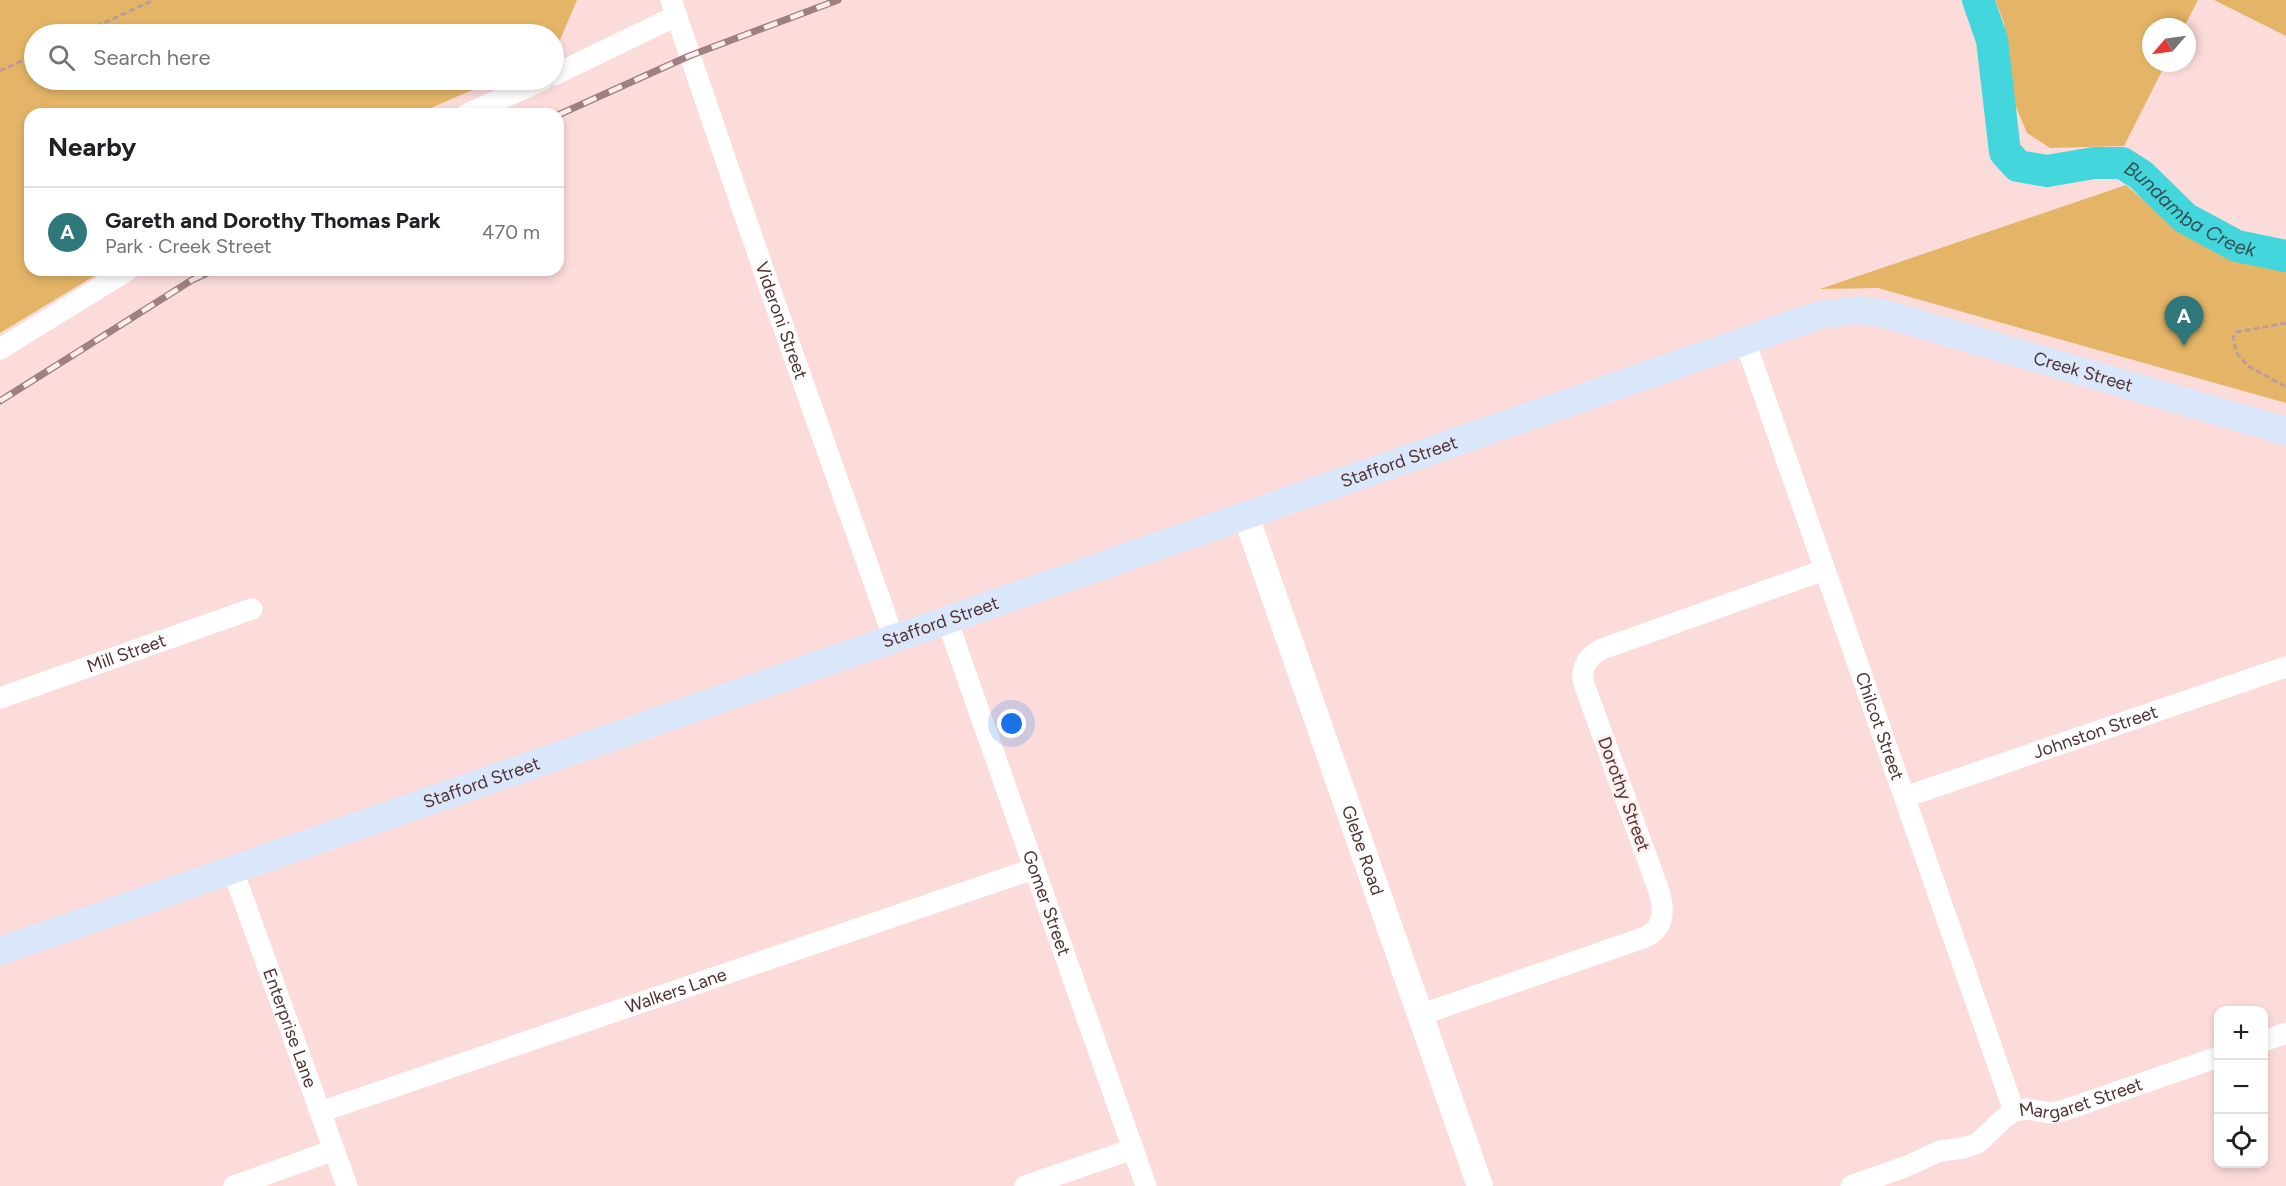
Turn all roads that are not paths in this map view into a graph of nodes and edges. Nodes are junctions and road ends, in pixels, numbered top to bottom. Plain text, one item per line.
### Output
1 (674, 8) edge
2 (564, 69) edge
3 (521, 90) edge
4 (480, 108) edge
5 (118, 276) edge
6 (1882, 313) joint
7 (1745, 341) junction
8 (0, 349) edge
9 (2286, 431) edge
10 (1246, 516) junction
11 (1824, 570) junction
12 (252, 609) dead end
13 (947, 620) junction
14 (894, 639) junction
15 (2286, 667) edge
16 (0, 698) edge
17 (1905, 797) junction
18 (232, 868) junction
19 (1034, 869) junction
20 (0, 951) edge
21 (1420, 1016) junction
22 (2286, 1033) edge
23 (2268, 1040) edge
24 (2214, 1058) edge
25 (2014, 1111) junction
26 (320, 1112) junction
27 (1133, 1149) junction
28 (334, 1150) junction
29 (234, 1186) edge
30 (347, 1186) edge
31 (1025, 1186) edge
32 (1146, 1186) edge
33 (1480, 1186) edge
34 (1851, 1186) edge

1 - 2 street
1 - 14 street, Videroni Street
3 - 4 street
5 - 8 street
6 - 7 main road, Stafford Street
6 - 9 main road, Creek Street
7 - 10 main road, Stafford Street
7 - 11 street, Chilcot Street
10 - 13 main road, Stafford Street
10 - 21 street, Glebe Road
11 - 17 street, Chilcot Street
11 - 21 street, Dorothy Street
12 - 16 street, Mill Street
13 - 14 main road, Stafford Street
13 - 19 street, Gomer Street
14 - 18 main road, Stafford Street
15 - 17 street, Johnston Street
17 - 25 street, Chilcot Street
18 - 20 main road, Stafford Street
18 - 26 street, Enterprise Lane
19 - 26 street, Walkers Lane
19 - 27 street, Gomer Street
21 - 33 street, Glebe Road
22 - 23 street
24 - 25 street, Margaret Street
25 - 34 street, Margaret Street
26 - 28 street, Enterprise Lane
27 - 31 street
27 - 32 street, Gomer Street
28 - 29 street
28 - 30 street, Enterprise Lane

